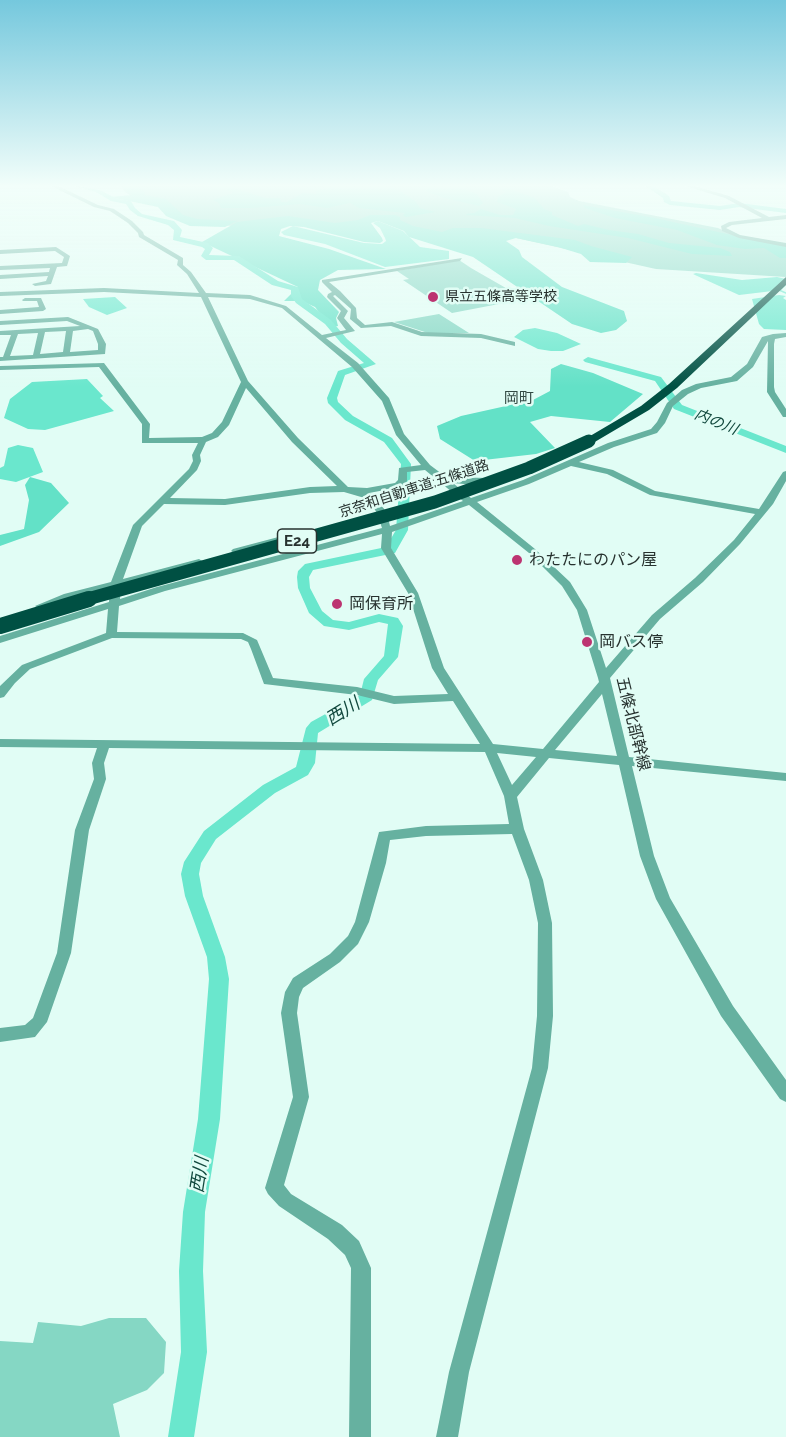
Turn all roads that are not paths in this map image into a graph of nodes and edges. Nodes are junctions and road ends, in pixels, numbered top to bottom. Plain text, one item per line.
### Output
1 (10, 252) edge
2 (61, 252) edge
3 (169, 252) edge
4 (67, 256) junction
5 (460, 259) dead end
6 (0, 260) edge
7 (8, 260) junction
8 (54, 266) junction
9 (2, 268) edge
10 (51, 274) junction
11 (0, 277) edge
12 (786, 280) edge
13 (30, 284) dead end
14 (20, 285) dead end
15 (0, 286) edge
16 (338, 292) junction
17 (0, 294) edge
18 (203, 294) junction
19 (0, 301) edge
20 (0, 312) edge
21 (0, 323) edge
22 (89, 328) junction
23 (70, 329) junction
24 (42, 330) junction
25 (15, 332) junction
26 (0, 333) edge
27 (786, 334) edge
28 (321, 338) junction
29 (769, 340) junction
30 (512, 344) dead end
31 (66, 355) junction
32 (36, 357) junction
33 (3, 359) edge
34 (0, 368) edge
35 (245, 382) junction
36 (786, 415) edge
37 (202, 440) junction
38 (570, 463) junction
39 (427, 467) junction
40 (786, 474) edge
41 (445, 479) junction
42 (345, 489) junction
43 (458, 489) junction
44 (424, 499) junction
45 (162, 501) junction
46 (471, 503) junction
47 (762, 512) junction
48 (382, 513) junction
49 (387, 530) junction
50 (116, 583) junction
51 (113, 603) junction
52 (0, 619) edge
53 (0, 626) edge
54 (111, 635) junction
55 (0, 640) edge
56 (604, 681) junction
57 (0, 694) edge
58 (455, 697) junction
59 (0, 743) edge
60 (104, 744) junction
61 (489, 748) junction
62 (543, 754) junction
63 (624, 763) junction
64 (786, 777) edge
65 (510, 796) junction
66 (517, 829) junction
67 (0, 1035) edge
68 (786, 1094) edge
69 (452, 1434) edge
70 (360, 1437) edge

1 - 7 street
2 - 4 street
3 - 18 street
4 - 7 street
4 - 8 street
5 - 16 street
6 - 7 street
7 - 9 street
8 - 9 street
8 - 10 street
10 - 11 street
10 - 13 street
12 - 53 highway, 京奈和自動車道;五條道路 / E24, bridge
14 - 15 street
16 - 28 street
16 - 30 street
17 - 18 street, 五條北部幹線
18 - 28 street, 五條北部幹線
18 - 35 street
19 - 20 street
21 - 22 street
22 - 23 street
22 - 31 street
23 - 24 street
23 - 31 street
24 - 25 street
24 - 32 street
25 - 26 street
25 - 33 street
27 - 29 street
28 - 39 street, 五條北部幹線
29 - 36 street
29 - 38 street
31 - 32 street
32 - 33 street
34 - 37 street
35 - 37 street
35 - 42 street
37 - 45 street
38 - 41 street
38 - 46 street
38 - 47 street
39 - 41 street, 五條北部幹線
39 - 42 street
40 - 47 street
41 - 43 street, 五條北部幹線
42 - 45 street
42 - 48 street
43 - 44 street
43 - 46 street, 五條北部幹線
44 - 46 street
44 - 48 street
45 - 50 street
46 - 49 street
46 - 56 street, 五條北部幹線
47 - 56 street
48 - 49 street
48 - 50 street
49 - 51 street
49 - 58 street
50 - 51 street
50 - 52 street
51 - 54 street
51 - 55 street
54 - 57 street
54 - 58 street
56 - 62 street
56 - 63 street, 五條北部幹線
58 - 61 street
59 - 60 street
60 - 61 street
60 - 67 street
61 - 62 street
61 - 65 street
62 - 63 street
62 - 65 street
63 - 64 street
63 - 68 street, 五條北部幹線
65 - 66 street
66 - 69 street
66 - 70 street

